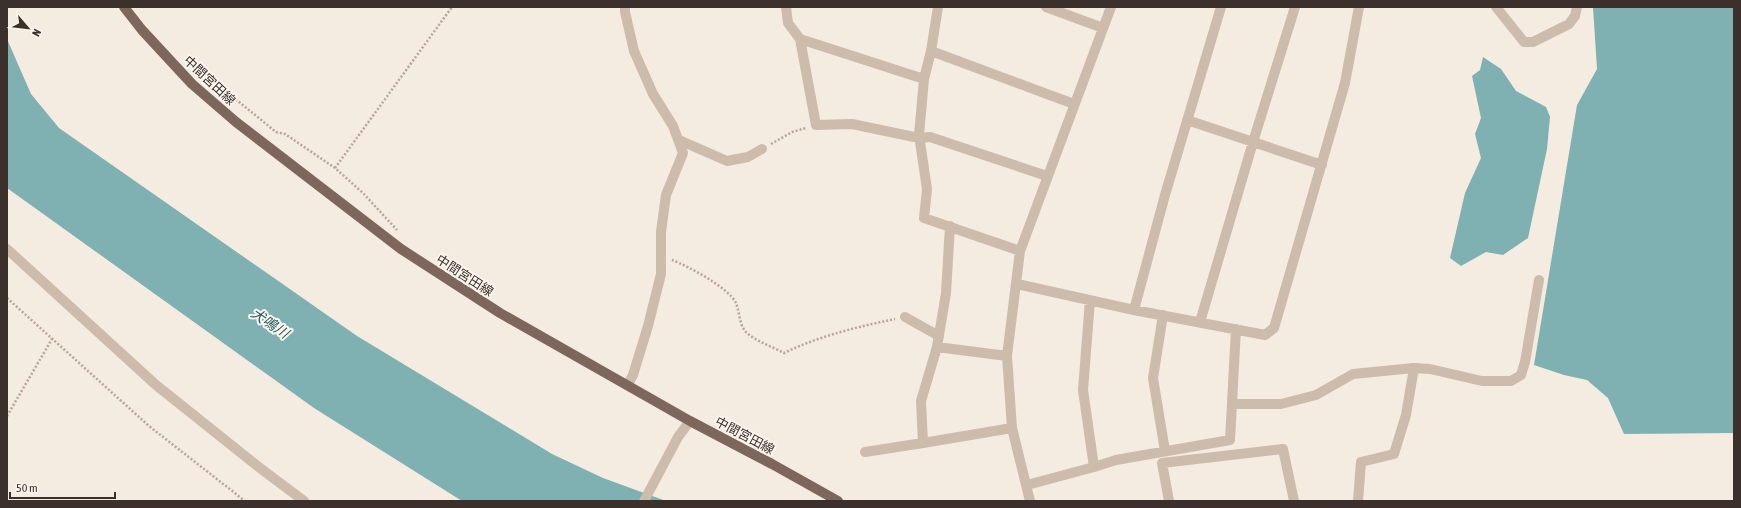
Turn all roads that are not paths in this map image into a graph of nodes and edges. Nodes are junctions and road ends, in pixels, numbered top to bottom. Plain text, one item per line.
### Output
1 (124, 7) edge
2 (625, 7) edge
3 (786, 7) edge
4 (938, 7) edge
5 (1046, 7) edge
6 (1111, 7) edge
7 (1296, 7) edge
8 (1359, 7) edge
9 (1496, 7) edge
10 (1577, 7) edge
11 (1219, 8) edge
12 (1103, 28) junction
13 (800, 39) junction
14 (932, 51) junction
15 (924, 79) junction
16 (1074, 104) junction
17 (1187, 120) junction
18 (919, 138) junction
19 (679, 140) junction
20 (1253, 142) junction
21 (762, 149) road end
22 (1322, 165) junction
23 (1047, 176) junction
24 (950, 226) junction
25 (7, 248) edge
26 (1020, 251) junction
27 (1538, 280) dead end
28 (1017, 284) junction
29 (1090, 300) junction
30 (1134, 310) junction
31 (1163, 315) junction
32 (906, 317) road end
33 (1200, 322) junction
34 (1236, 329) junction
35 (939, 336) junction
36 (938, 347) junction
37 (1007, 356) junction
38 (1414, 368) junction
39 (628, 384) junction
40 (1232, 404) junction
41 (690, 421) junction
42 (1012, 428) junction
43 (923, 443) junction
44 (1165, 451) junction
45 (865, 452) dead end
46 (1094, 467) junction
47 (1027, 484) junction
48 (304, 501) edge
49 (644, 501) edge
50 (838, 501) edge
51 (1030, 501) edge
52 (1169, 501) edge
53 (1294, 501) edge
54 (1358, 501) edge

1 - 39 main road, 中間宮田線
2 - 19 street
3 - 13 street
4 - 14 street
5 - 12 street
6 - 12 street
7 - 20 street
8 - 22 street
9 - 10 street
11 - 17 street
12 - 16 street
13 - 15 street
13 - 18 street
14 - 15 street
14 - 16 street
15 - 18 street
16 - 23 street
17 - 20 street
17 - 30 street
18 - 23 street
18 - 24 street
19 - 21 street
19 - 39 street
20 - 22 street
20 - 33 street
22 - 34 street
23 - 26 street
24 - 26 street
24 - 35 street
25 - 48 street
26 - 28 street
27 - 38 street
28 - 29 street
28 - 37 street
29 - 30 street
29 - 46 street
30 - 31 street
31 - 33 street
31 - 44 street
32 - 35 street
33 - 34 street
34 - 40 street
35 - 36 street
36 - 37 street
36 - 43 street
37 - 42 street
38 - 40 street
38 - 54 street
39 - 41 main road, 中間宮田線
40 - 44 street
41 - 49 street
41 - 50 main road, 中間宮田線
42 - 43 street
42 - 47 street
43 - 45 street
44 - 46 street
46 - 47 street
47 - 51 street
52 - 53 street

